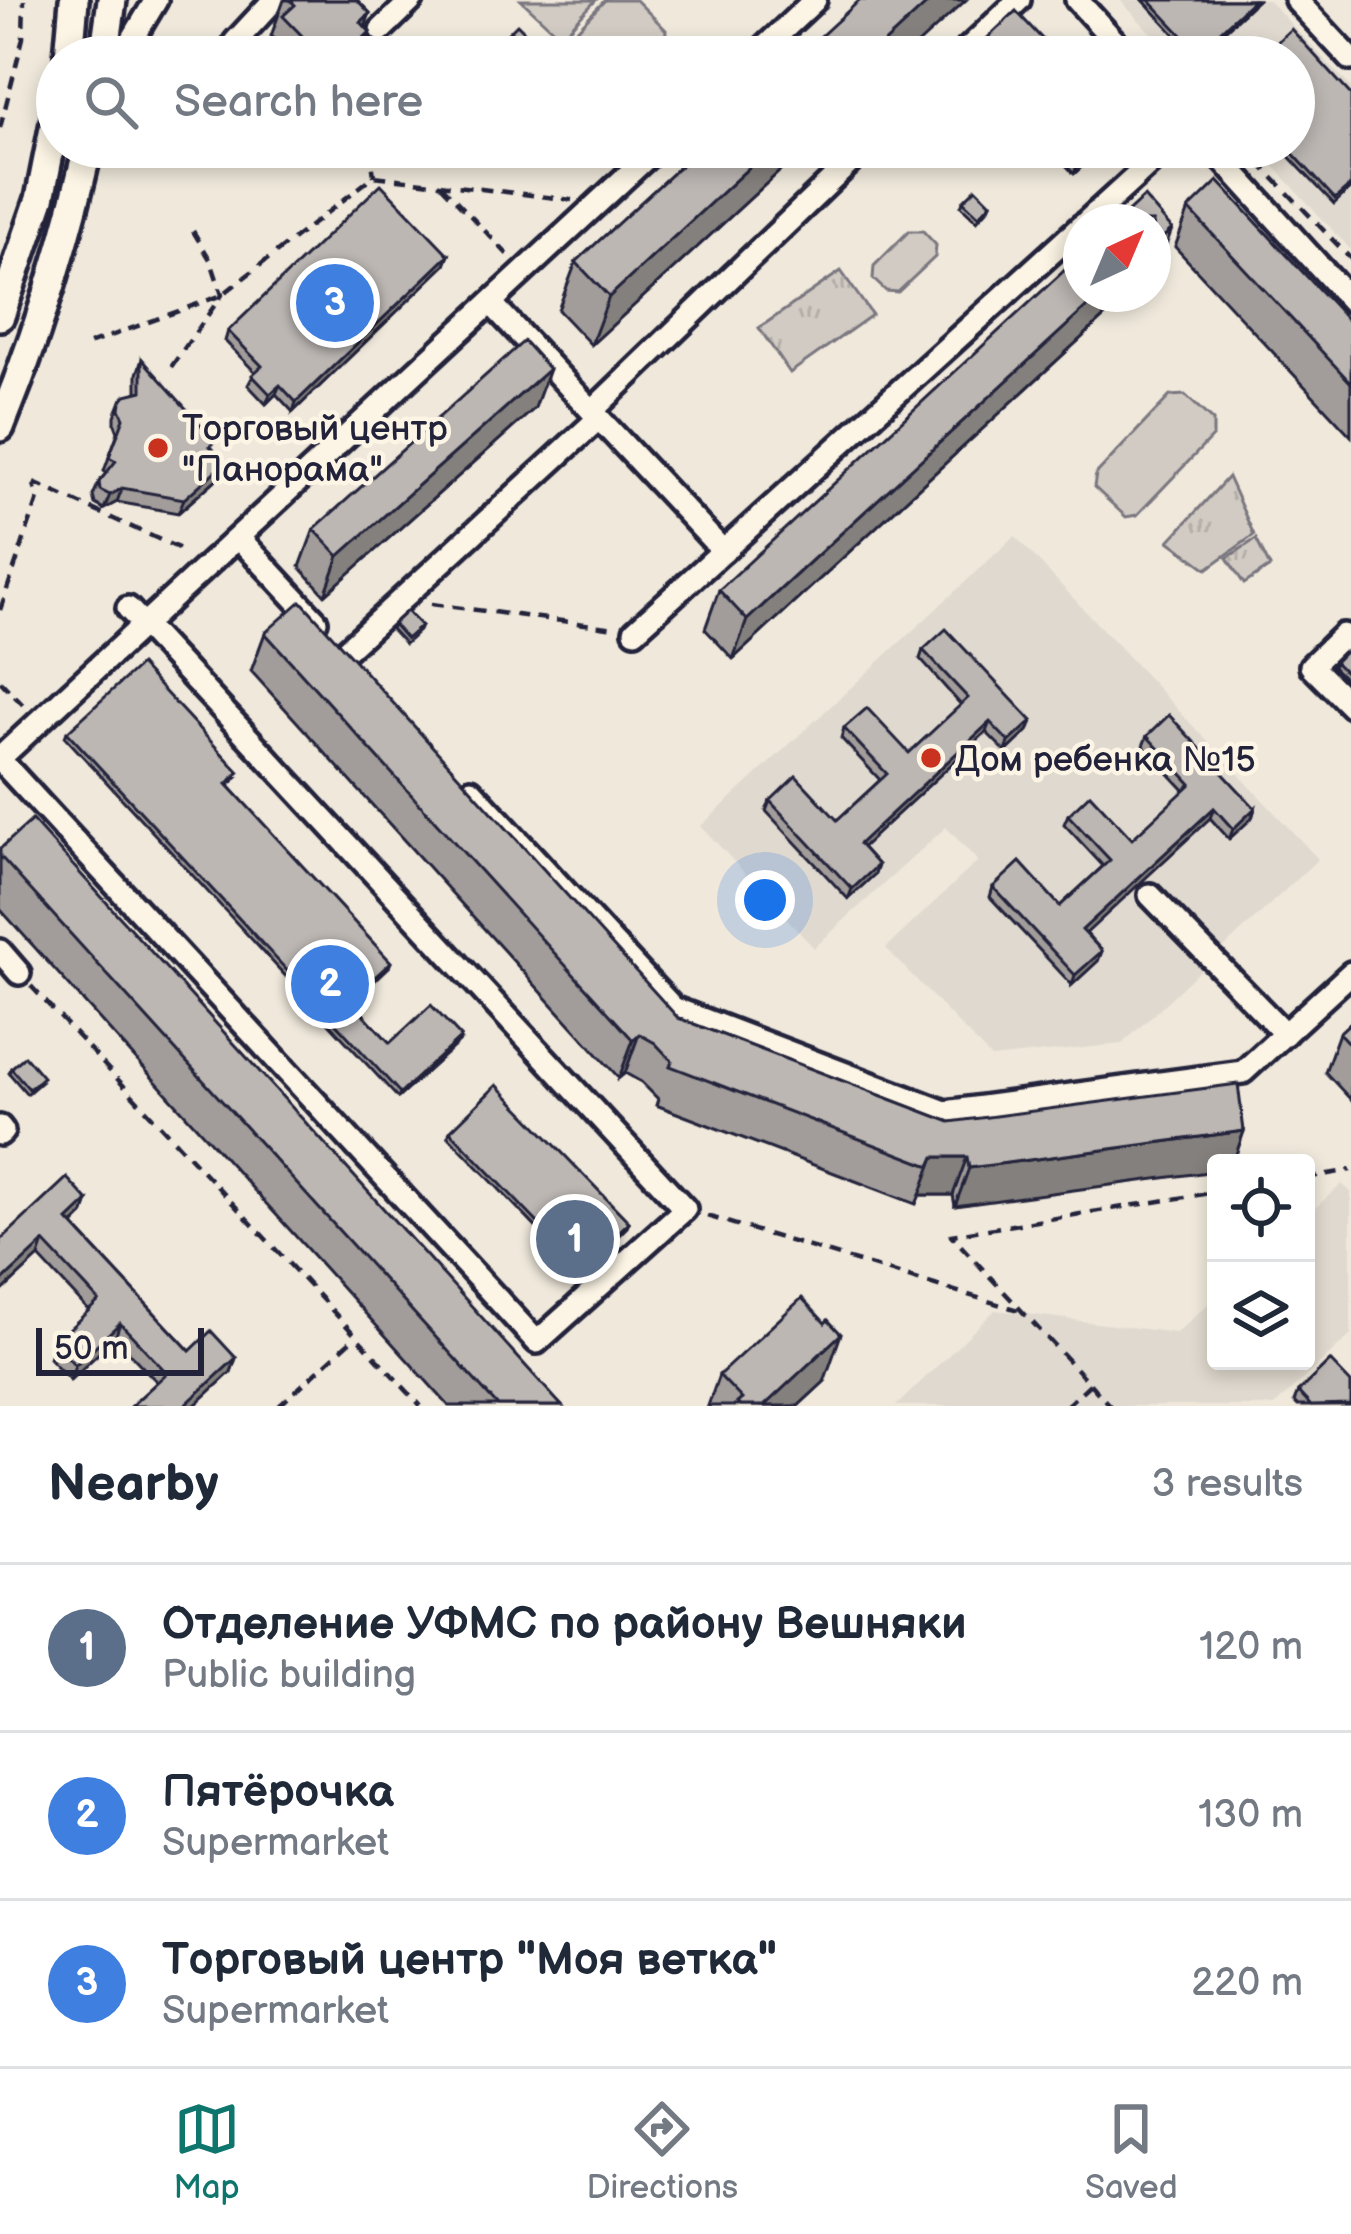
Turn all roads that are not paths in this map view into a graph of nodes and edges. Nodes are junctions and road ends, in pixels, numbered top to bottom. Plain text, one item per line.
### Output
1 (74, 0) edge
2 (112, 0) edge
3 (155, 0) edge
4 (274, 0) edge
5 (412, 0) edge
6 (815, 0) edge
7 (1019, 0) edge
8 (1077, 0) edge
9 (1296, 0) edge
10 (381, 30) dead end
11 (71, 36) edge
12 (107, 36) edge
13 (134, 36) edge
14 (240, 36) edge
15 (776, 36) edge
16 (981, 36) edge
17 (1110, 36) edge
18 (1351, 59) edge
19 (46, 168) edge
20 (83, 168) edge
21 (635, 168) edge
22 (845, 168) edge
23 (1145, 168) edge
24 (1229, 168) edge
25 (1105, 204) edge
26 (1063, 242) edge
27 (1351, 301) edge
28 (491, 303) junction
29 (0, 316) edge
30 (595, 414) junction
31 (0, 427) edge
32 (239, 538) junction
33 (723, 551) junction
34 (128, 608) dead end
35 (144, 626) junction
36 (635, 631) road end
37 (1351, 643) edge
38 (1351, 706) edge
39 (0, 759) edge
40 (454, 771) edge
41 (1150, 895) dead end
42 (0, 951) edge
43 (1351, 973) edge
44 (19, 974) road end
45 (1285, 1034) junction

1 - 11 main road
2 - 12 main road
3 - 13 street
4 - 14 street
5 - 10 street
6 - 15 street
7 - 16 street
8 - 17 street
9 - 18 street
19 - 29 main road
20 - 31 main road
21 - 28 street
22 - 30 street
23 - 25 street
24 - 27 street
26 - 33 street
28 - 30 street
28 - 32 street
30 - 32 street
30 - 33 street
32 - 35 street
33 - 36 street
34 - 35 street
35 - 39 street
35 - 39 street
37 - 38 street
40 - 45 street
41 - 45 street
42 - 44 street
43 - 45 street

